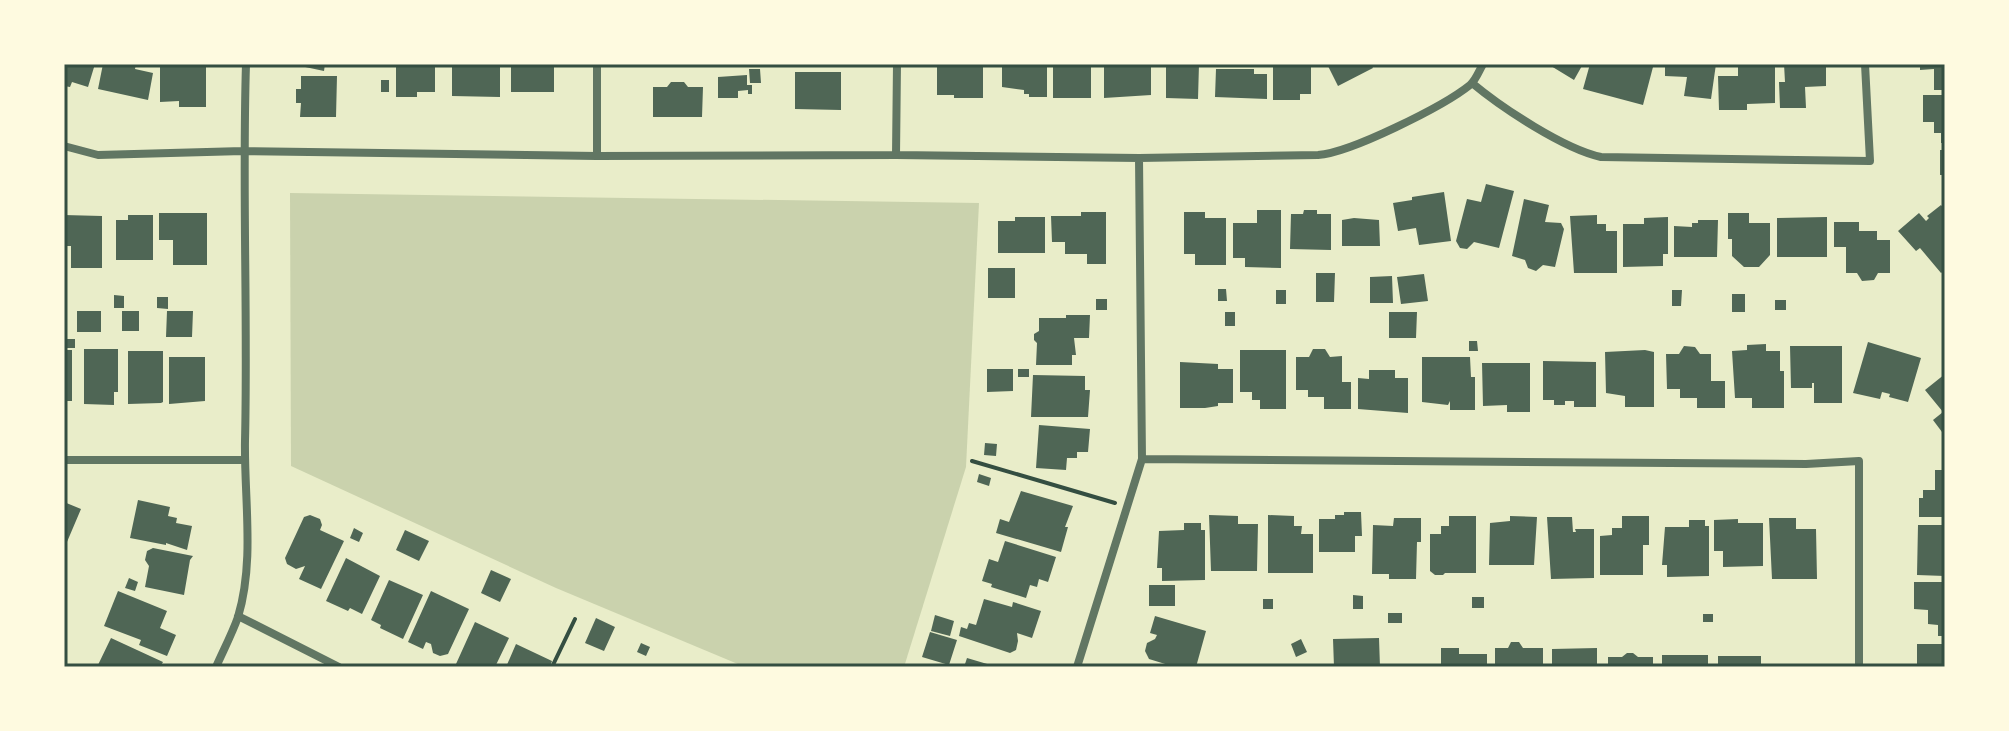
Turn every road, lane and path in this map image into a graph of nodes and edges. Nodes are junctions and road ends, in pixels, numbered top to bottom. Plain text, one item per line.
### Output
1 (246, 64) edge
2 (597, 64) edge
3 (897, 64) edge
4 (1483, 64) edge
5 (1865, 64) edge
6 (1472, 83) junction
7 (64, 146) edge
8 (243, 151) junction
9 (896, 155) junction
10 (597, 156) junction
11 (1139, 158) junction
12 (1142, 459) junction
13 (64, 460) edge
14 (245, 460) junction
15 (972, 461) dead end
16 (1125, 506) junction
17 (238, 616) junction
18 (575, 619) dead end
19 (216, 667) edge
20 (339, 667) edge
21 (552, 667) edge
22 (1077, 667) edge
23 (1859, 667) edge

1 - 8 street
2 - 10 street
3 - 9 street
4 - 6 street
5 - 6 street
6 - 11 street
7 - 8 street
8 - 10 street
8 - 14 street
9 - 10 street
9 - 11 street
11 - 12 street
12 - 16 street
12 - 23 street
13 - 14 street
14 - 17 street
15 - 16 path
16 - 22 street
17 - 19 street
17 - 20 street
18 - 21 path

